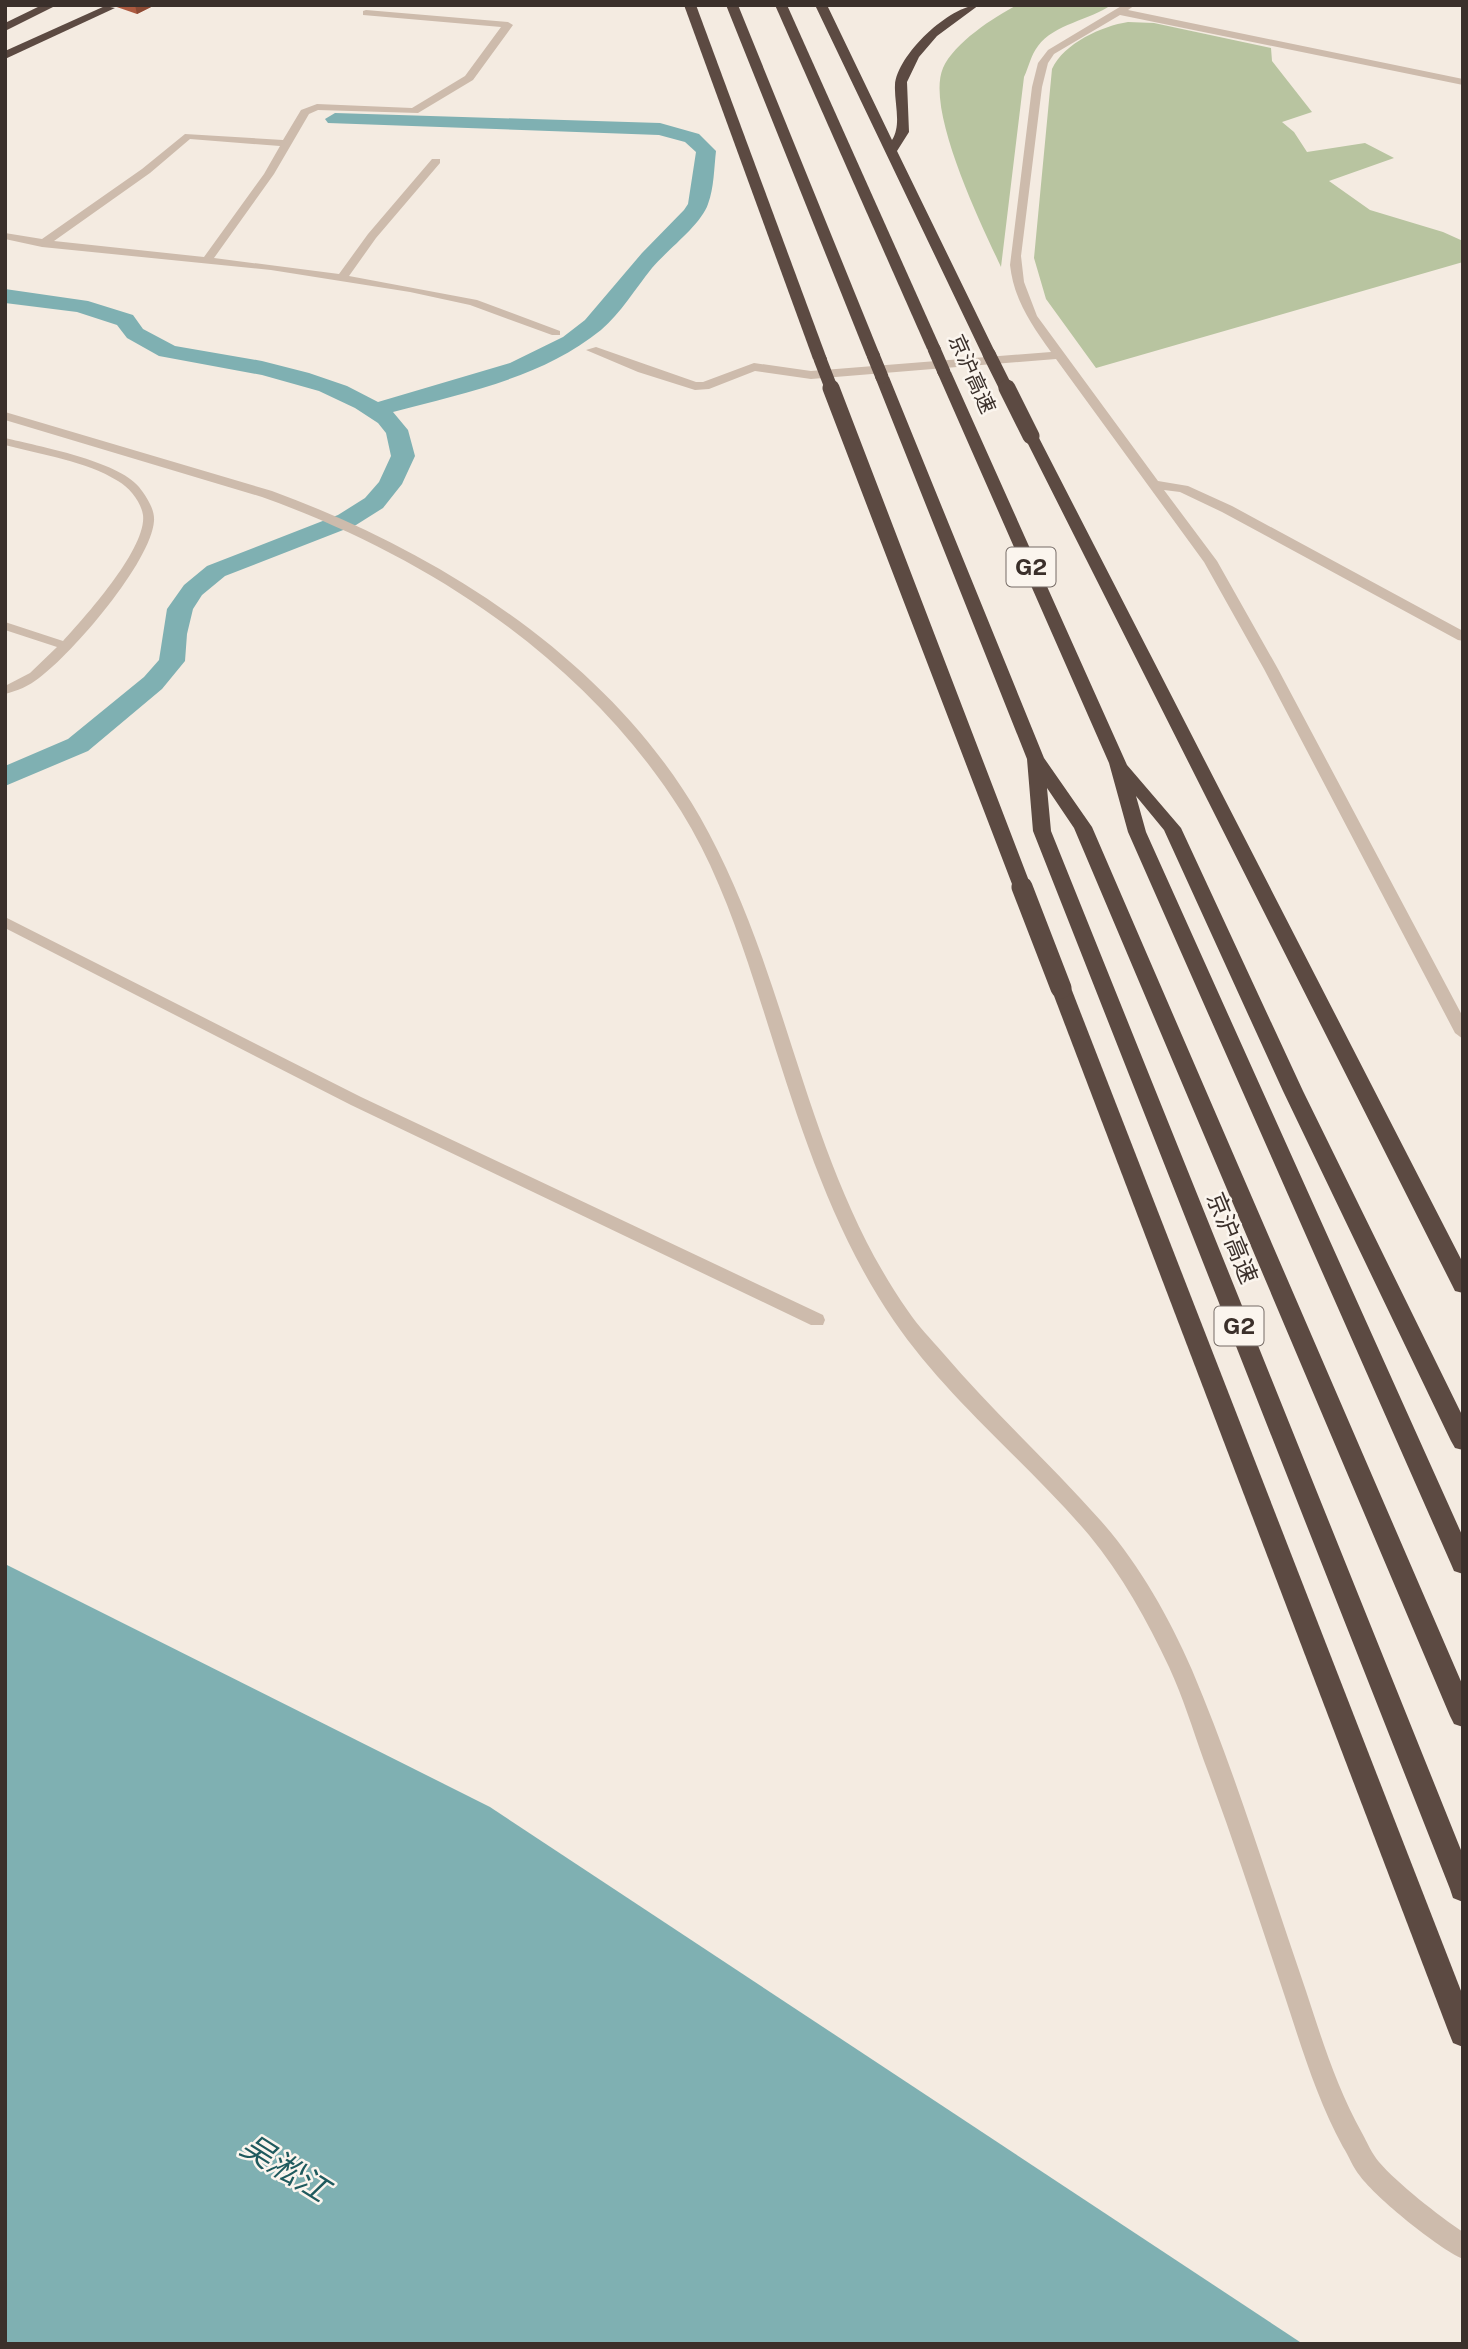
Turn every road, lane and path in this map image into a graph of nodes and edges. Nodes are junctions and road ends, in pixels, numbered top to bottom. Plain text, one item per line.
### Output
1 (51, 5) edge
2 (690, 5) edge
3 (732, 5) edge
4 (781, 5) edge
5 (821, 5) edge
6 (973, 5) edge
7 (109, 8) dead end
8 (1126, 9) edge
9 (366, 13) dead end
10 (5, 28) edge
11 (5, 56) edge
12 (1463, 82) edge
13 (287, 143) junction
14 (891, 151) junction
15 (436, 161) dead end
16 (5, 236) edge
17 (42, 244) junction
18 (208, 259) junction
19 (342, 278) junction
20 (556, 333) dead end
21 (592, 350) dead end
22 (1061, 355) junction
23 (5, 415) edge
24 (5, 441) edge
25 (1154, 484) junction
26 (5, 626) edge
27 (1463, 637) edge
28 (65, 646) junction
29 (5, 690) edge
30 (1035, 758) junction
31 (1118, 762) junction
32 (5, 922) edge
33 (1463, 1033) edge
34 (1463, 1285) edge
35 (817, 1320) dead end
36 (1463, 1441) edge
37 (1463, 1564) edge
38 (1463, 1716) edge
39 (1463, 1889) edge
40 (1463, 2033) edge
41 (1463, 2247) edge

1 - 10 highway
2 - 40 highway, bridge
3 - 30 highway, 京沪高速 / G2, bridge
4 - 31 highway, 京沪高速 / G2, bridge
5 - 14 highway
6 - 14 highway
7 - 11 highway
8 - 12 street
8 - 22 street
9 - 13 street
13 - 17 street
13 - 18 street
14 - 34 highway, bridge
15 - 19 street
16 - 17 street
17 - 18 street
18 - 19 street
19 - 20 street
21 - 22 street
22 - 25 street
23 - 41 street
24 - 28 lane
25 - 27 street
25 - 33 street
26 - 28 lane
28 - 29 lane
30 - 38 highway, 京沪高速 / G2
30 - 39 highway, 京沪高速 / G2
31 - 36 highway, 京沪高速 / G2
31 - 37 highway, 京沪高速 / G2
32 - 35 lane

